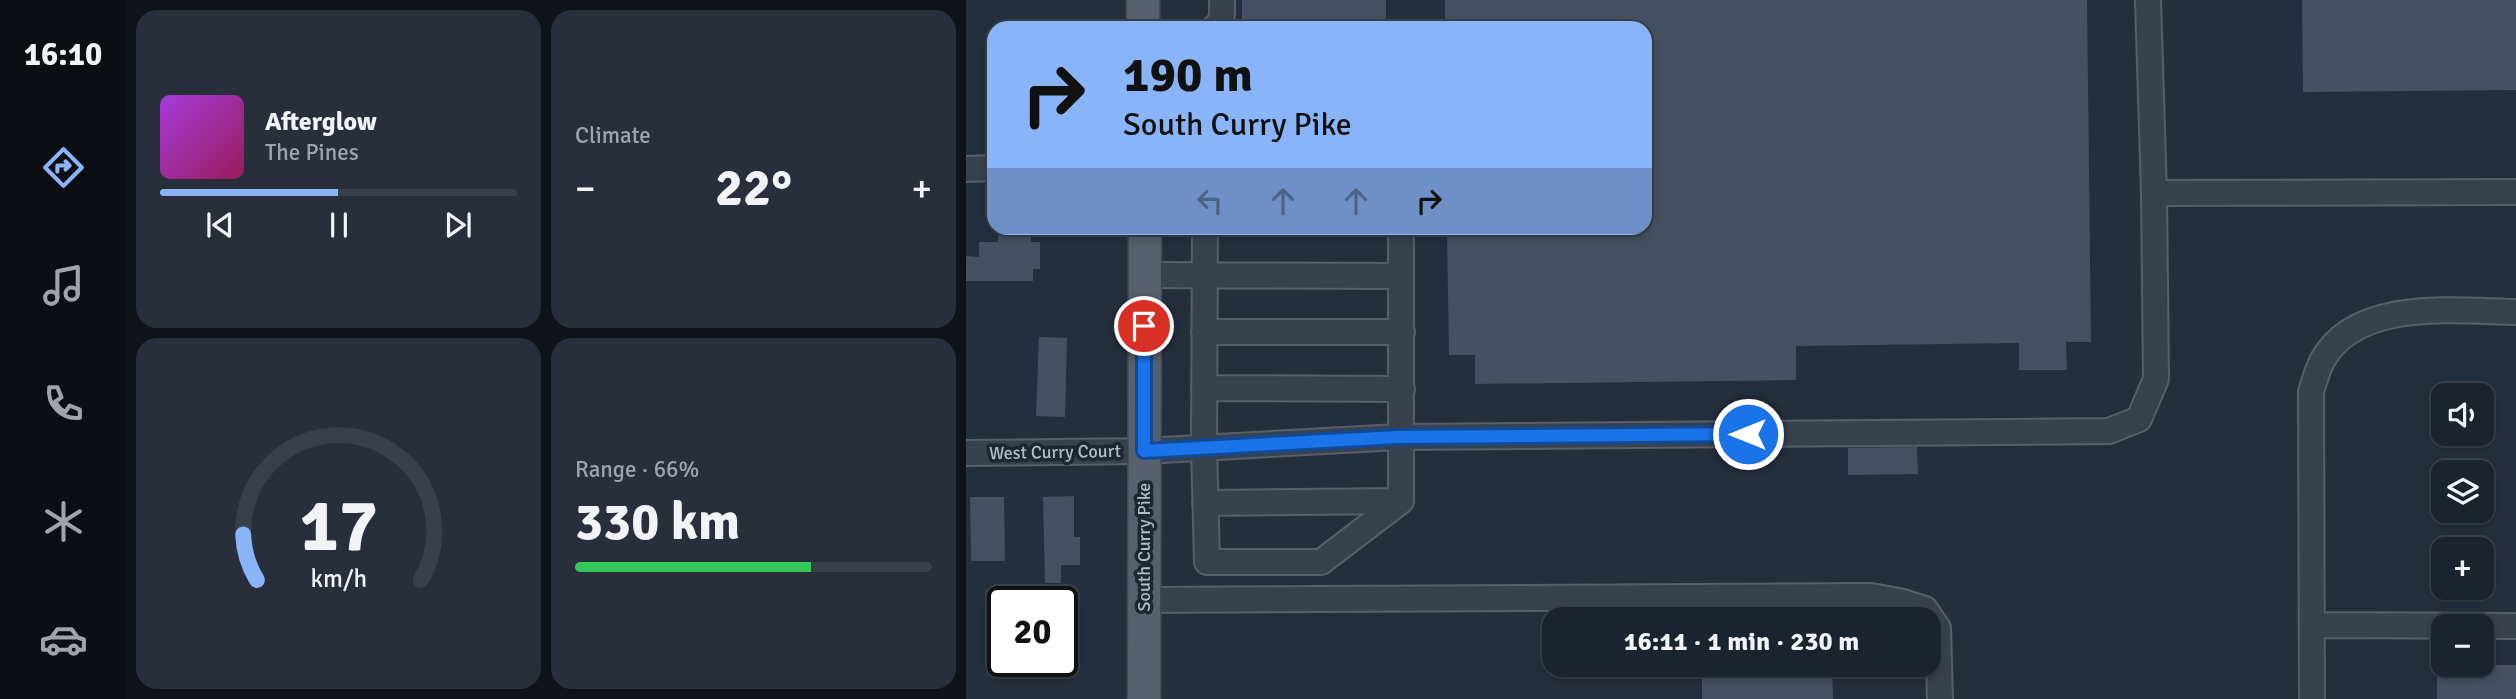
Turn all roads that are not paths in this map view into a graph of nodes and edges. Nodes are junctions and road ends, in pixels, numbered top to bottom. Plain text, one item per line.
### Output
1 (1143, 0) edge
2 (1222, 0) edge
3 (2148, 0) edge
4 (1143, 21) edge
5 (1221, 21) edge
6 (987, 168) edge
7 (966, 169) edge
8 (2516, 192) edge
9 (2154, 193) junction
10 (1144, 235) edge
11 (1205, 235) edge
12 (1401, 235) edge
13 (1144, 275) junction
14 (1204, 275) junction
15 (1401, 276) junction
16 (2516, 312) edge
17 (1204, 332) junction
18 (1402, 332) junction
19 (1204, 388) junction
20 (1402, 389) junction
21 (1402, 437) junction
22 (1204, 448) junction
23 (1144, 451) junction
24 (966, 453) edge
25 (1401, 502) junction
26 (1205, 503) junction
27 (1144, 600) junction
28 (2312, 625) junction
29 (2516, 626) edge
30 (1144, 699) edge
31 (1940, 699) edge
32 (2312, 699) edge

1 - 4 main road
2 - 5 street
3 - 9 street, West Curry Court
6 - 7 street
8 - 9 street
9 - 21 street, West Curry Court
10 - 13 main road, South Curry Pike
11 - 14 street
12 - 15 street
13 - 14 street
13 - 23 main road, South Curry Pike
14 - 15 street
14 - 17 street
15 - 18 street
16 - 28 street
17 - 18 street
17 - 19 street
18 - 20 street
19 - 20 street
19 - 22 street
20 - 21 street
21 - 22 street, West Curry Court
21 - 25 street
22 - 23 street, West Curry Court
22 - 26 street
23 - 24 street, West Curry Court
23 - 27 main road, South Curry Pike
25 - 26 street
25 - 26 street
27 - 30 main road, South Curry Pike
27 - 31 street
28 - 29 street
28 - 32 street

